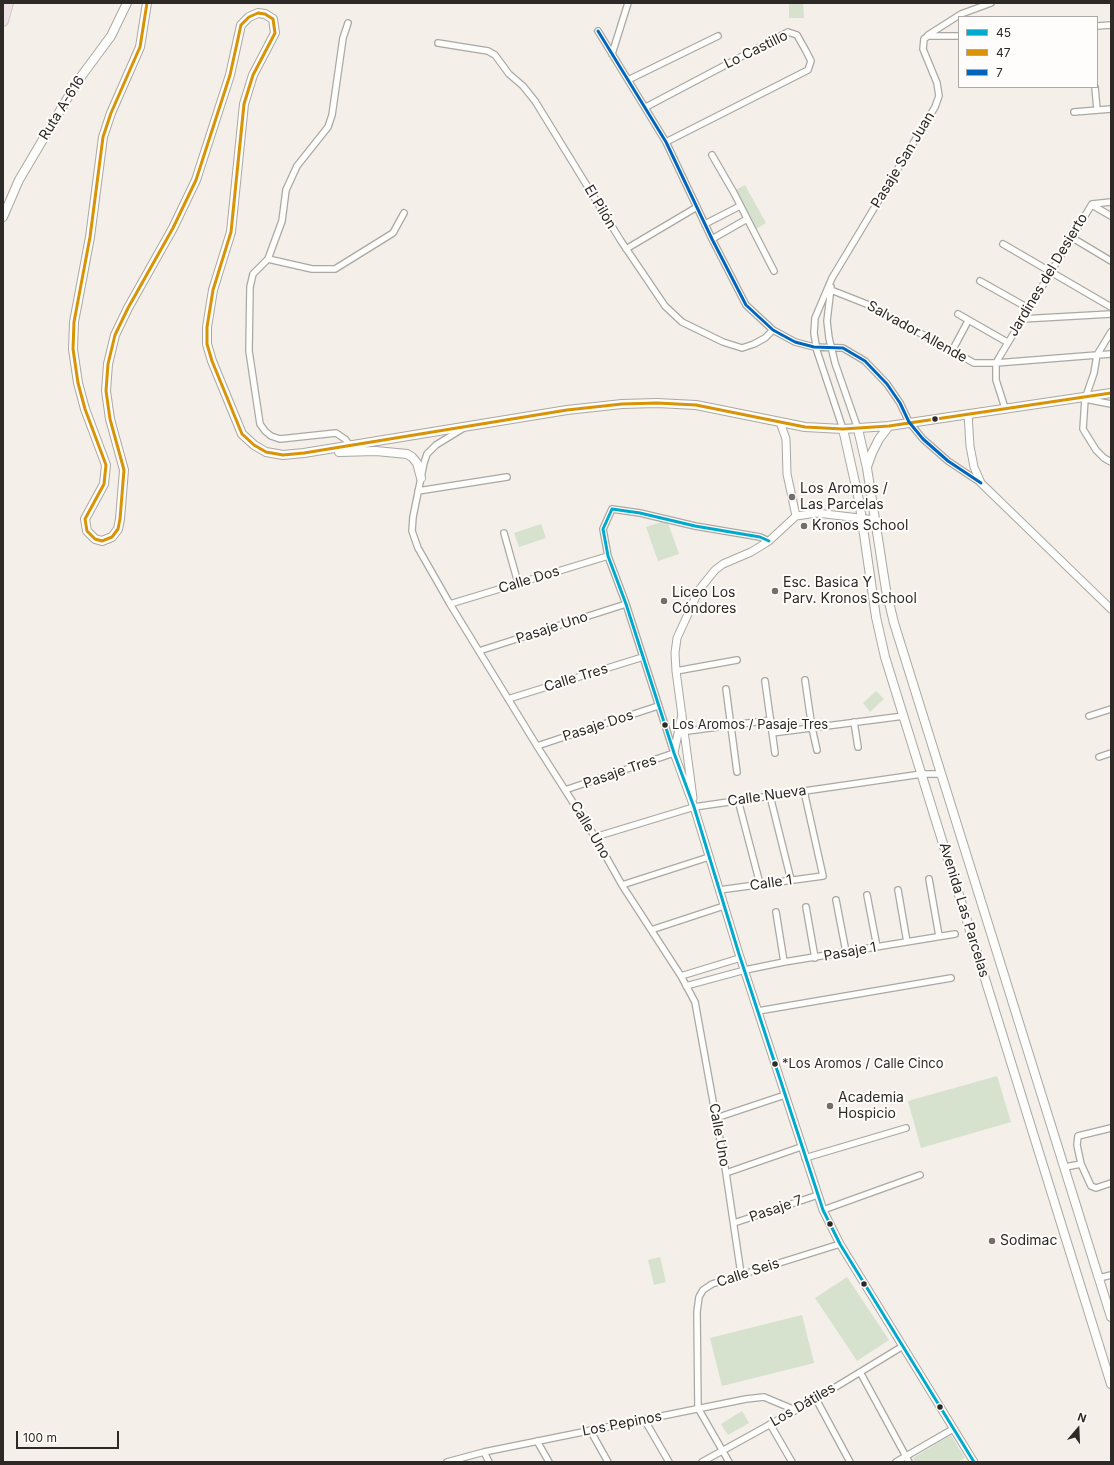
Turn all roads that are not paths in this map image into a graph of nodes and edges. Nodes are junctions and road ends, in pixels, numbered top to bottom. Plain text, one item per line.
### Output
1 (8, 3) edge
2 (127, 3) edge
3 (147, 3) edge
4 (628, 3) edge
5 (991, 3) edge
6 (3, 21) edge
7 (348, 22) dead end
8 (1111, 25) edge
9 (1098, 26) edge
10 (598, 31) dead end
11 (718, 36) dead end
12 (928, 36) junction
13 (957, 36) edge
14 (438, 43) dead end
15 (612, 54) junction
16 (628, 80) junction
17 (1095, 88) edge
18 (646, 107) junction
19 (1111, 109) edge
20 (1098, 110) junction
21 (1074, 112) dead end
22 (666, 142) junction
23 (712, 155) dead end
24 (1111, 202) edge
25 (1092, 204) junction
26 (740, 206) junction
27 (697, 207) junction
28 (404, 213) dead end
29 (1111, 216) edge
30 (3, 217) edge
31 (747, 219) junction
32 (705, 224) junction
33 (1071, 237) junction
34 (712, 239) junction
35 (1003, 244) dead end
36 (626, 249) junction
37 (268, 259) junction
38 (1111, 261) edge
39 (774, 271) dead end
40 (1051, 271) junction
41 (832, 278) junction
42 (980, 281) dead end
43 (830, 290) junction
44 (1111, 307) edge
45 (1028, 308) junction
46 (958, 314) dead end
47 (1111, 314) edge
48 (1022, 319) junction
49 (968, 321) junction
50 (773, 330) junction
51 (1111, 332) edge
52 (1007, 342) junction
53 (816, 347) junction
54 (831, 347) junction
55 (952, 352) junction
56 (1111, 354) edge
57 (1098, 355) junction
58 (996, 363) junction
59 (1111, 393) edge
60 (1085, 397) junction
61 (1111, 404) edge
62 (1005, 408) junction
63 (968, 414) junction
64 (780, 422) junction
65 (909, 422) junction
66 (468, 426) junction
67 (889, 426) junction
68 (858, 428) junction
69 (844, 429) junction
70 (352, 449) junction
71 (1111, 462) edge
72 (867, 468) junction
73 (507, 477) dead end
74 (421, 478) junction
75 (981, 483) junction
76 (418, 491) junction
77 (796, 516) junction
78 (862, 519) junction
79 (876, 520) junction
80 (504, 533) dead end
81 (770, 541) junction
82 (608, 556) junction
83 (518, 583) junction
84 (450, 604) junction
85 (626, 604) junction
86 (1111, 609) edge
87 (479, 651) junction
88 (643, 657) junction
89 (737, 660) dead end
90 (676, 671) junction
91 (805, 680) dead end
92 (765, 681) dead end
93 (726, 689) dead end
94 (508, 699) junction
95 (658, 706) junction
96 (1111, 709) edge
97 (904, 716) junction
98 (1089, 716) dead end
99 (771, 720) junction
100 (854, 722) junction
101 (732, 725) junction
102 (812, 728) junction
103 (681, 732) junction
104 (772, 733) junction
105 (537, 746) junction
106 (858, 747) dead end
107 (817, 750) dead end
108 (674, 753) junction
109 (775, 753) dead end
110 (1111, 753) edge
111 (1099, 757) dead end
112 (737, 772) dead end
113 (922, 774) junction
114 (942, 774) junction
115 (565, 790) junction
116 (804, 791) junction
117 (770, 796) junction
118 (738, 800) junction
119 (694, 807) junction
120 (595, 837) junction
121 (709, 857) junction
122 (929, 879) dead end
123 (791, 880) junction
124 (760, 884) junction
125 (622, 885) junction
126 (719, 890) junction
127 (898, 890) dead end
128 (867, 895) dead end
129 (836, 900) dead end
130 (724, 906) junction
131 (806, 907) dead end
132 (776, 912) dead end
133 (651, 930) junction
134 (955, 934) dead end
135 (939, 936) junction
136 (907, 942) junction
137 (877, 947) junction
138 (846, 952) junction
139 (740, 958) junction
140 (815, 958) junction
141 (784, 962) junction
142 (745, 970) junction
143 (681, 976) junction
144 (950, 978) dead end
145 (686, 986) junction
146 (758, 1011) junction
147 (785, 1095) junction
148 (716, 1118) junction
149 (906, 1128) dead end
150 (1111, 1128) edge
151 (801, 1147) junction
152 (805, 1158) junction
153 (1081, 1164) junction
154 (1065, 1168) junction
155 (726, 1173) junction
156 (920, 1175) dead end
157 (1111, 1183) edge
158 (818, 1195) junction
159 (823, 1210) junction
160 (734, 1223) junction
161 (840, 1244) junction
162 (741, 1274) junction
163 (1111, 1275) edge
164 (1099, 1278) junction
165 (1111, 1317) edge
166 (903, 1346) junction
167 (860, 1372) junction
168 (1111, 1384) edge
169 (816, 1399) junction
170 (698, 1408) junction
171 (795, 1410) junction
172 (644, 1419) junction
173 (770, 1424) junction
174 (953, 1428) junction
175 (590, 1430) junction
176 (537, 1441) junction
177 (722, 1450) junction
178 (484, 1452) junction
179 (906, 1456) junction
180 (464, 1460) edge
181 (447, 1462) edge
182 (489, 1462) edge
183 (549, 1462) edge
184 (608, 1462) edge
185 (669, 1462) edge
186 (702, 1462) edge
187 (729, 1462) edge
188 (792, 1462) edge
189 (850, 1462) edge
190 (896, 1462) edge
191 (909, 1462) edge
192 (974, 1462) edge

1 - 6 highway
2 - 30 main road, Ruta A-616
3 - 70 main road
4 - 15 street
5 - 12 street
7 - 37 street
8 - 9 street
10 - 15 street
11 - 16 street
12 - 13 street
12 - 41 street, Pasaje San Juan
14 - 36 street, El Pilón
15 - 16 street
16 - 18 street
17 - 20 street
18 - 22 street
18 - 22 street, Lo Castillo
19 - 20 street
20 - 21 street
22 - 27 street
23 - 26 street
24 - 25 street, Jardines del Desierto
25 - 29 street
25 - 33 street, Jardines del Desierto
26 - 31 street
26 - 32 street
27 - 32 street
27 - 36 street
28 - 37 street
31 - 34 street
31 - 39 street
32 - 34 street
33 - 38 street
33 - 40 street, Jardines del Desierto
34 - 50 street
35 - 40 street
36 - 50 street, El Pilón
37 - 70 street
40 - 44 street
40 - 45 street, Jardines del Desierto
41 - 43 street, Pasaje San Juan
41 - 53 street, Pasaje San Juan
42 - 45 street
43 - 54 street, Pasaje San Juan
43 - 55 street, Salvador Allende
45 - 48 street, Jardines del Desierto
46 - 49 street
47 - 48 street
48 - 52 street, Jardines del Desierto
49 - 52 street
49 - 55 street
50 - 53 street
51 - 57 street
52 - 58 street, Jardines del Desierto
53 - 54 street
53 - 69 street
54 - 65 street
54 - 68 street, Pasaje San Juan
55 - 58 street, Salvador Allende
56 - 57 street
57 - 58 street, Salvador Allende
57 - 60 street
58 - 62 street
59 - 60 main road
60 - 61 street
60 - 62 main road
60 - 71 street
62 - 63 main road
63 - 65 main road
63 - 75 street
64 - 66 main road
64 - 69 main road
64 - 77 street
65 - 67 main road
65 - 75 street
66 - 70 main road
66 - 74 street, Calle Uno
67 - 68 main road
67 - 72 main road
68 - 69 main road
68 - 72 main road, Avenida Las Parcelas
69 - 78 main road, Avenida Las Parcelas
70 - 74 main road
72 - 79 main road, Avenida Las Parcelas
73 - 76 street
74 - 76 street, Calle Uno
75 - 86 street
76 - 84 street, Calle Uno
77 - 78 street
77 - 81 street
78 - 79 street
78 - 97 main road, Avenida Las Parcelas
79 - 114 main road, Avenida Las Parcelas
80 - 83 street
81 - 82 street
81 - 90 street
82 - 83 street, Calle Dos
82 - 85 street
83 - 84 street, Calle Dos
84 - 87 street, Calle Uno
85 - 87 street, Pasaje Uno
85 - 88 street
87 - 94 street, Calle Uno
88 - 94 street, Calle Tres
88 - 95 street
89 - 90 street
90 - 103 street
91 - 102 street
92 - 99 street
93 - 101 street
94 - 105 street, Calle Uno
95 - 105 street, Pasaje Dos
95 - 108 street
96 - 98 street
97 - 100 street
97 - 113 main road, Avenida Las Parcelas
99 - 101 street
99 - 104 street
100 - 102 street
100 - 106 street
101 - 103 street
101 - 112 street
102 - 104 street
102 - 107 street
103 - 108 street
103 - 119 street
104 - 109 street
105 - 115 street, Calle Uno
108 - 115 street, Pasaje Tres
108 - 119 street
110 - 111 street
113 - 114 street, Calle Nueva
113 - 116 street, Calle Nueva
113 - 168 main road, Avenida Las Parcelas
114 - 154 main road, Avenida Las Parcelas
115 - 120 street, Calle Uno
116 - 117 street, Calle Nueva
116 - 123 street, Calle 1
117 - 118 street, Calle Nueva
117 - 123 street
118 - 119 street, Calle Nueva
118 - 124 street
119 - 120 street, Calle Nueva
119 - 121 street
120 - 125 street, Calle Uno
121 - 125 street
121 - 126 street
122 - 135 street
123 - 124 street, Calle 1
124 - 126 street, Calle 1
125 - 133 street, Calle Uno
126 - 130 street
127 - 136 street
128 - 137 street
129 - 138 street
130 - 133 street
130 - 139 street
131 - 140 street
132 - 141 street
133 - 143 street, Calle Uno
134 - 135 street, Pasaje 1
135 - 136 street, Pasaje 1
136 - 137 street, Pasaje 1
137 - 138 street, Pasaje 1
138 - 140 street, Pasaje 1
139 - 142 street
139 - 143 street
140 - 141 street, Pasaje 1
141 - 142 street, Pasaje 1
142 - 145 street, Pasaje 1
142 - 146 street
143 - 145 street, Calle Uno
144 - 146 street
145 - 148 street, Calle Uno
146 - 147 street
147 - 148 street
147 - 151 street
148 - 155 street, Calle Uno
149 - 152 street
150 - 153 street
151 - 152 street
151 - 155 street
152 - 158 street
153 - 154 street
153 - 157 street
154 - 164 main road, Avenida Las Parcelas
155 - 160 street, Calle Uno
156 - 159 street
158 - 159 street
158 - 160 street, Pasaje 7
159 - 161 street
160 - 162 street, Calle Uno
161 - 162 street, Calle Seis
161 - 166 street
162 - 170 street, Calle Seis
163 - 164 street
164 - 165 main road, Avenida Las Parcelas
166 - 167 street, Los Dátiles
166 - 174 street
167 - 169 street, Los Dátiles
167 - 179 street
169 - 171 street, Los Dátiles
169 - 189 street
170 - 171 street, Los Pepinos
170 - 172 street, Los Pepinos
170 - 177 street
171 - 173 street, Los Dátiles
172 - 175 street, Los Pepinos
172 - 185 street
173 - 177 street, Los Dátiles
173 - 188 street
174 - 179 street
174 - 192 street
175 - 176 street, Los Pepinos
175 - 184 street
176 - 178 street, Los Pepinos
176 - 183 street
177 - 186 street, Los Dátiles
177 - 187 street
178 - 180 street, Los Pepinos
178 - 182 street
179 - 190 street
179 - 191 street
180 - 181 street, Los Pepinos

